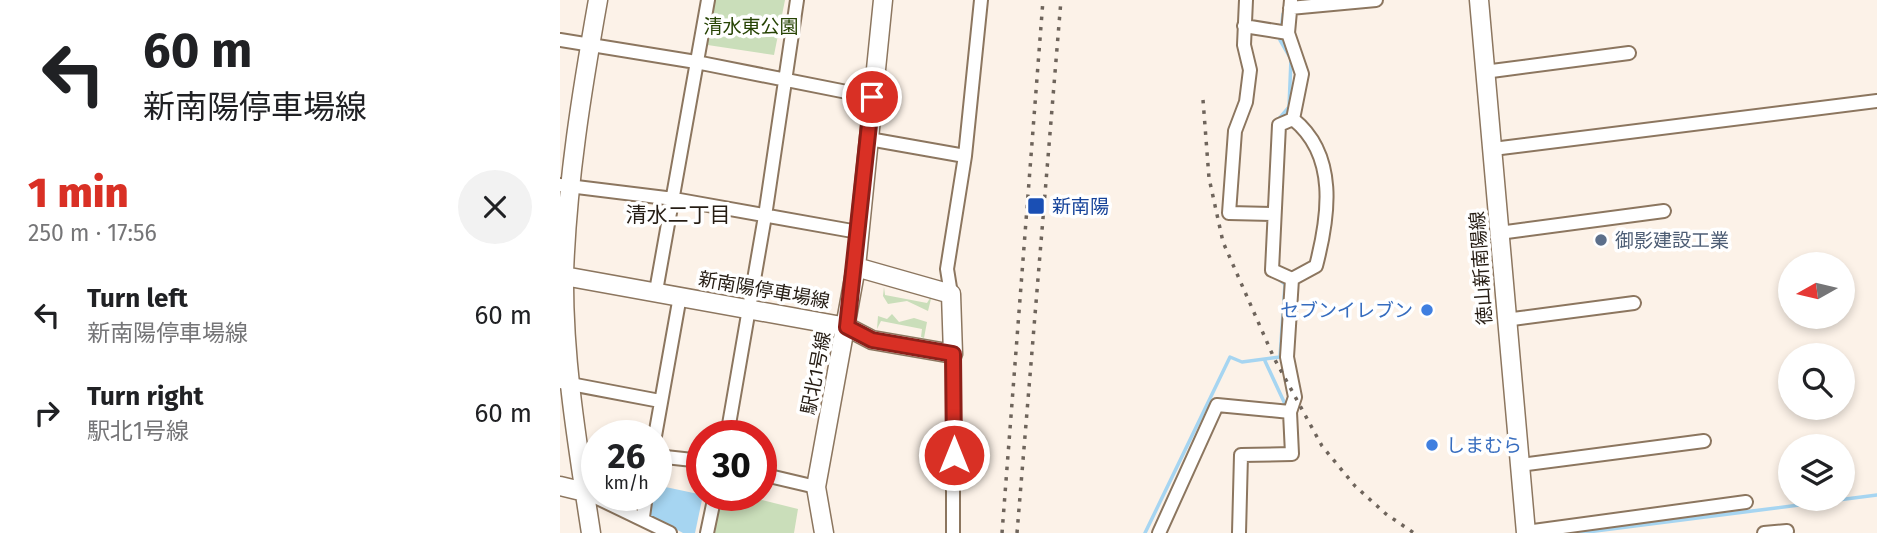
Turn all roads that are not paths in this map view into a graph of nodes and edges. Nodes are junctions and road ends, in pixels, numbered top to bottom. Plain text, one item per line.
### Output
1 (598, 0) edge
2 (708, 0) edge
3 (797, 0) edge
4 (883, 0) edge
5 (981, 0) edge
6 (1245, 0) edge
7 (1376, 0) edge
8 (1479, 0) edge
9 (1291, 4) edge
10 (1244, 26) junction
11 (1288, 33) junction
12 (560, 40) edge
13 (590, 46) junction
14 (1629, 53) dead end
15 (696, 62) junction
16 (1484, 72) junction
17 (786, 82) junction
18 (872, 97) junction
19 (1877, 101) edge
20 (1293, 119) junction
21 (869, 139) junction
22 (1493, 149) junction
23 (965, 156) junction
24 (565, 186) edge
25 (674, 199) junction
26 (1664, 211) dead end
27 (1274, 214) junction
28 (765, 216) junction
29 (858, 233) junction
30 (1499, 233) junction
31 (856, 267) junction
32 (562, 276) edge
33 (1292, 279) junction
34 (656, 291) junction
35 (951, 294) junction
36 (680, 296) junction
37 (1634, 303) dead end
38 (750, 310) junction
39 (1505, 320) junction
40 (847, 327) junction
41 (953, 354) junction
42 (565, 383) edge
43 (660, 401) junction
44 (1290, 412) junction
45 (657, 420) edge
46 (730, 420) edge
47 (1704, 441) dead end
48 (1520, 465) junction
49 (581, 470) edge
50 (777, 478) edge
51 (560, 485) edge
52 (816, 487) junction
53 (581, 491) edge
54 (1746, 502) dead end
55 (588, 511) edge
56 (629, 511) edge
57 (644, 511) edge
58 (712, 511) edge
59 (643, 517) junction
60 (1787, 531) dead end
61 (823, 532) edge
62 (1526, 532) edge
63 (591, 533) edge
64 (670, 533) edge
65 (707, 533) edge
66 (953, 533) edge
67 (1159, 533) edge
68 (1239, 533) edge
69 (1764, 533) edge

1 - 13 main road
2 - 15 street
3 - 17 street
4 - 18 main road, 駅北1号線
5 - 23 street
6 - 10 street
7 - 9 street
8 - 16 main road, 徳山新南陽線
9 - 11 street
10 - 11 street
10 - 27 street
11 - 20 street
12 - 13 street
13 - 15 street
13 - 24 main road
14 - 16 street
15 - 17 street
15 - 25 street
16 - 22 main road, 徳山新南陽線
17 - 18 street
17 - 28 street
18 - 21 main road, 駅北1号線
19 - 22 street
20 - 27 street
20 - 33 street
21 - 23 street
21 - 29 main road, 駅北1号線
22 - 30 main road, 徳山新南陽線
23 - 35 street
24 - 25 street
24 - 32 main road
25 - 28 street
25 - 34 street
26 - 30 street
27 - 33 street
28 - 29 street
28 - 38 street
29 - 31 main road, 駅北1号線
30 - 39 main road, 徳山新南陽線
31 - 35 main road
31 - 40 main road, 駅北1号線
32 - 34 main road, 新南陽停車場線
32 - 42 main road
33 - 44 street
34 - 36 main road, 新南陽停車場線
35 - 41 main road
36 - 38 main road, 新南陽停車場線
36 - 43 street
37 - 39 street
38 - 40 main road, 新南陽停車場線
38 - 46 street
39 - 48 main road, 徳山新南陽線
40 - 41 main road, 新南陽停車場線
40 - 52 main road, 駅北1号線
41 - 66 street
42 - 43 street
42 - 49 main road
43 - 45 street
44 - 67 street
44 - 68 street
47 - 48 street
48 - 62 main road, 徳山新南陽線
50 - 52 street
51 - 53 main road
52 - 61 main road, 駅北1号線
54 - 62 street
55 - 63 main road
56 - 59 street
57 - 59 street
58 - 65 street
59 - 64 street
60 - 69 street

